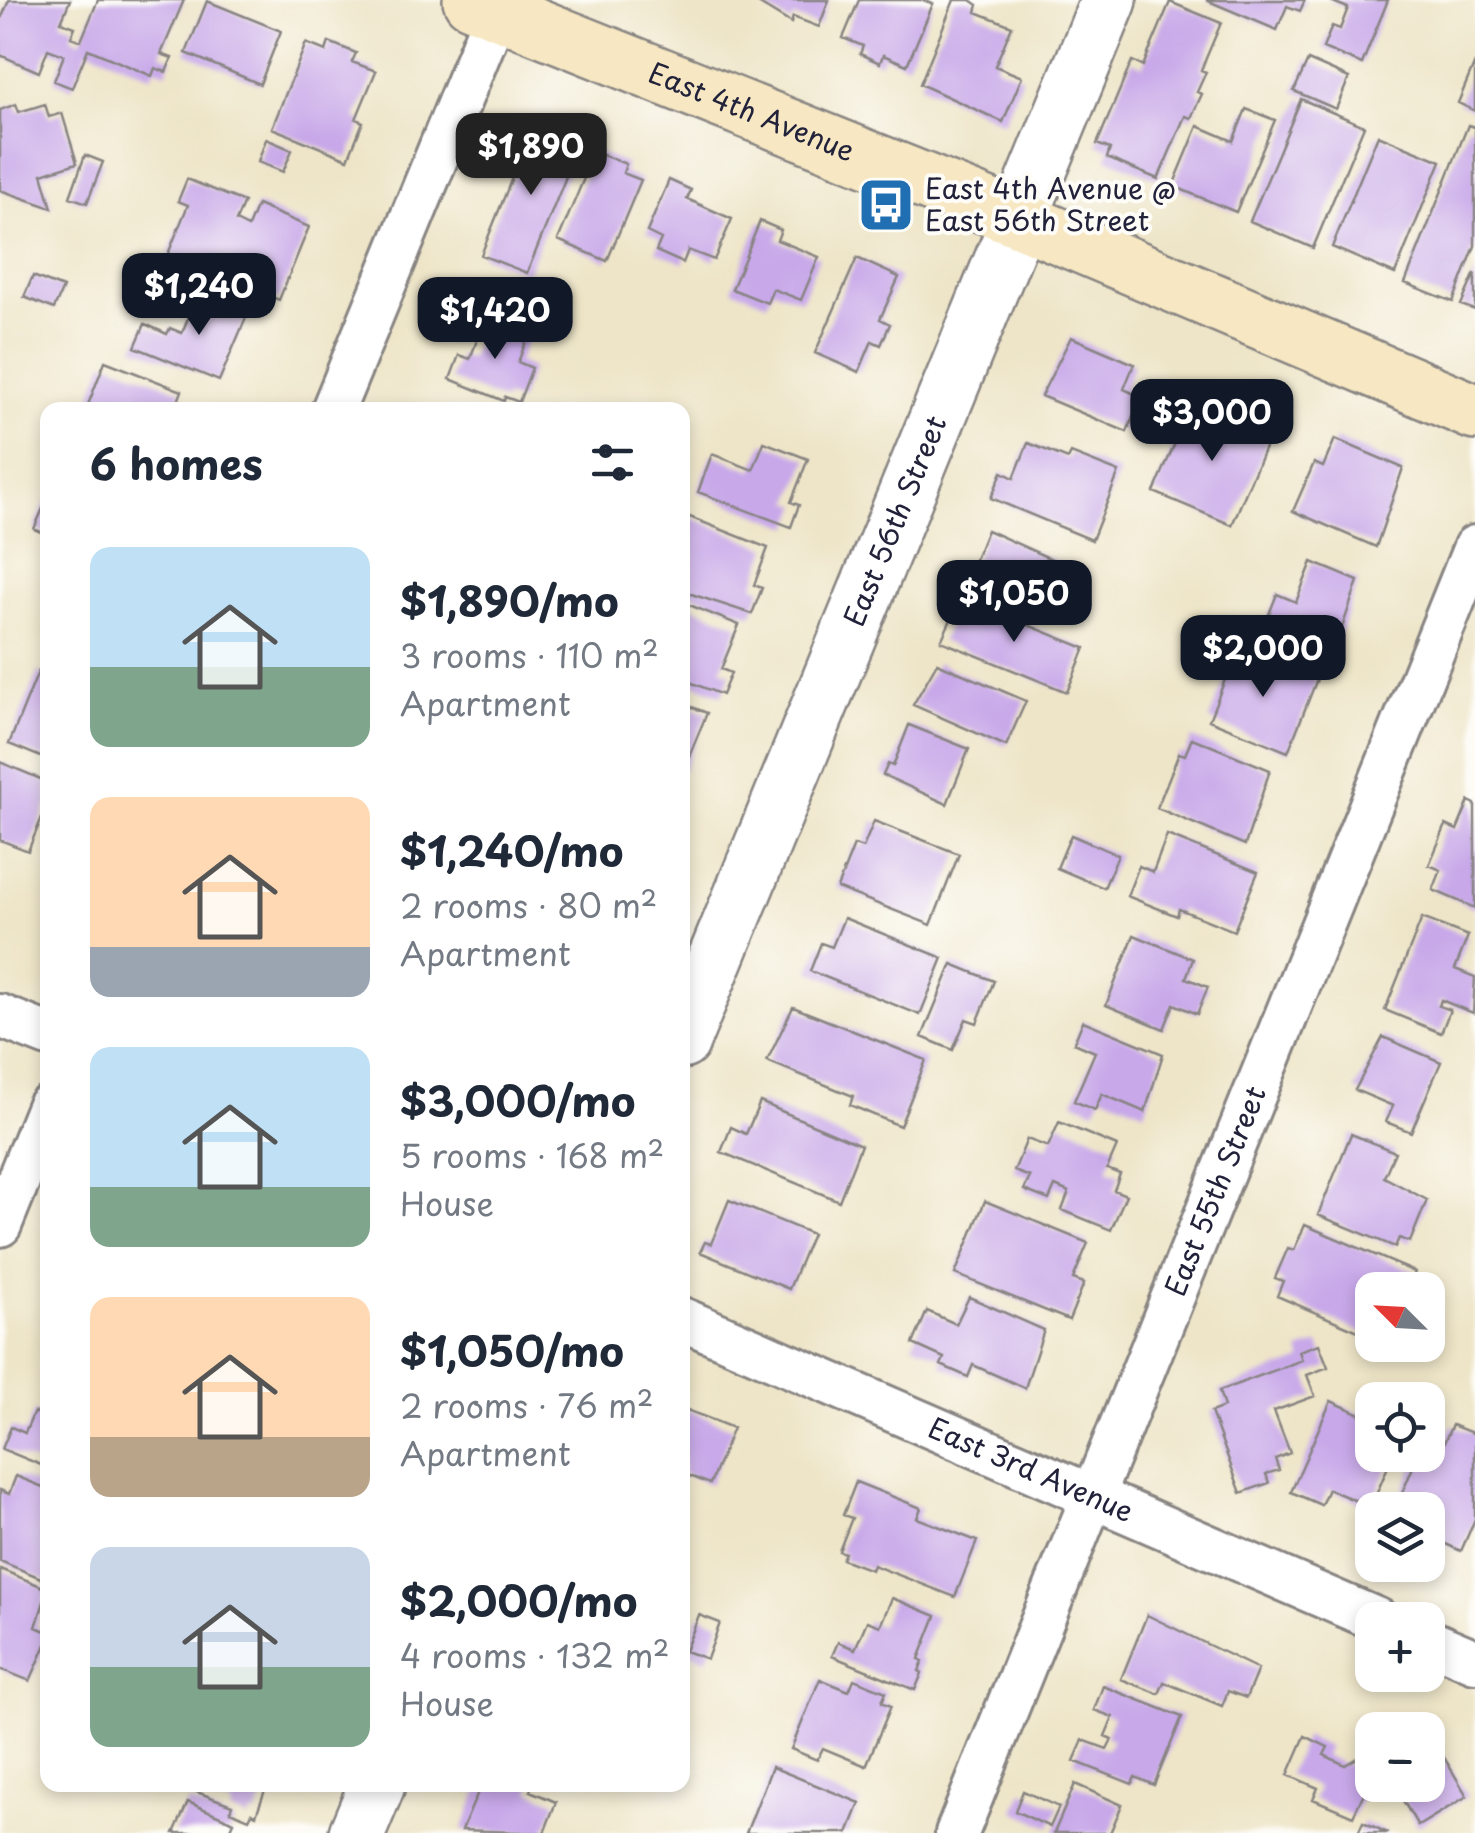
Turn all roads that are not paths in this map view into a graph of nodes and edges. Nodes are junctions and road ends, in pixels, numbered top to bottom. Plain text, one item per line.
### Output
1 (1109, 0) edge
2 (490, 4) edge
3 (1019, 219) junction
4 (336, 402) edge
5 (1475, 412) edge
6 (1475, 548) edge
7 (0, 1016) edge
8 (690, 1021) edge
9 (40, 1032) edge
10 (40, 1127) edge
11 (0, 1225) edge
12 (690, 1322) edge
13 (1092, 1499) junction
14 (1355, 1610) edge
15 (1445, 1648) edge
16 (1475, 1661) edge
17 (374, 1792) edge
18 (358, 1833) edge
19 (958, 1833) edge

1 - 3 street, East 56th Street
2 - 3 main road, East 4th Avenue
2 - 4 street
3 - 5 main road, East 4th Avenue
3 - 8 street, East 56th Street
6 - 13 street, East 55th Street
7 - 9 street
10 - 11 street
12 - 13 street, East 3rd Avenue
13 - 14 street, East 3rd Avenue
13 - 19 street, East 55th Street
15 - 16 street
17 - 18 street

